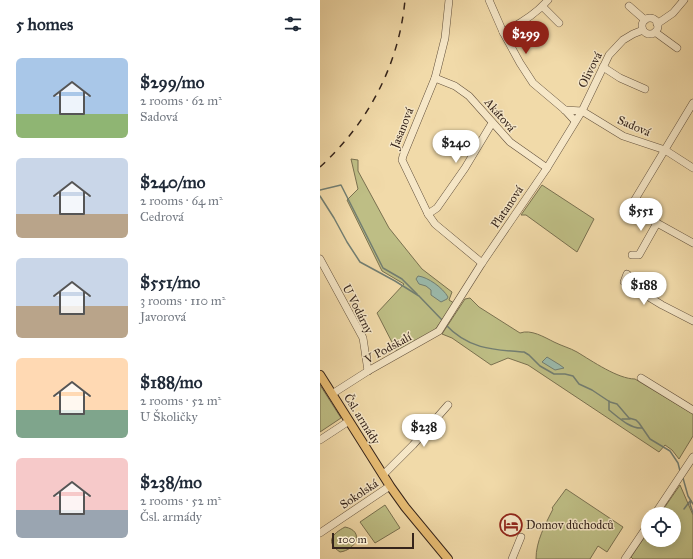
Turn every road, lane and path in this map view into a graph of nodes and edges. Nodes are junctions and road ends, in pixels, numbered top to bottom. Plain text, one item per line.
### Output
1 (450, 0) edge
2 (489, 0) edge
3 (548, 0) edge
4 (684, 0) edge
5 (629, 6) dead end
6 (543, 7) junction
7 (645, 20) junction
8 (559, 23) dead end
9 (657, 24) junction
10 (643, 30) junction
11 (503, 32) junction
12 (655, 32) junction
13 (677, 48) dead end
14 (602, 68) junction
15 (435, 78) junction
16 (645, 89) dead end
17 (693, 103) edge
18 (565, 110) junction
19 (582, 111) junction
20 (575, 121) junction
21 (492, 123) junction
22 (665, 150) junction
23 (547, 168) junction
24 (693, 168) edge
25 (428, 214) junction
26 (657, 223) junction
27 (693, 243) edge
28 (632, 254) dead end
29 (320, 259) edge
30 (482, 263) junction
31 (628, 274) dead end
32 (449, 316) joint
33 (693, 321) edge
34 (368, 371) junction
35 (320, 375) edge
36 (641, 378) dead end
37 (332, 394) junction
38 (448, 405) dead end
39 (693, 410) edge
40 (349, 421) junction
41 (320, 440) edge
42 (693, 457) edge
43 (383, 475) junction
44 (390, 486) junction
45 (660, 507) edge
46 (320, 533) edge
47 (521, 536) dead end
48 (641, 536) edge
49 (448, 559) edge
50 (512, 559) edge
51 (626, 559) edge

1 - 15 street, Jasanová
2 - 11 street
3 - 6 street
4 - 9 street
5 - 7 street
6 - 8 street
6 - 11 street
7 - 9 street
7 - 10 street
9 - 12 street
10 - 12 street
10 - 14 street, Olivová
11 - 18 street
12 - 13 street
14 - 16 street
14 - 19 street, Olivová
15 - 21 street, Akátová
15 - 25 street, Jasanová
17 - 22 street
18 - 19 street, Sadová
18 - 20 street
19 - 20 street, Platanová
19 - 22 street, Sadová
20 - 23 street, Platanová
21 - 23 street, Akátová
21 - 25 street
22 - 24 street, Sadová
22 - 26 street
23 - 30 street, Platanová
25 - 30 street, Jasanová
26 - 27 street
26 - 28 street
29 - 34 street, U Vodárny
30 - 32 street, Platanová
31 - 33 street
32 - 34 street, V Podskalí
34 - 37 street, V Podskalí
35 - 37 main road, Čsl. armády
36 - 39 street
37 - 40 main road, Čsl. armády
38 - 43 street
40 - 41 street
40 - 43 main road, Čsl. armády
42 - 45 street
43 - 44 main road, Čsl. armády
44 - 46 street, Sokolská
44 - 49 main road, Čsl. armády
47 - 50 street
48 - 51 street

